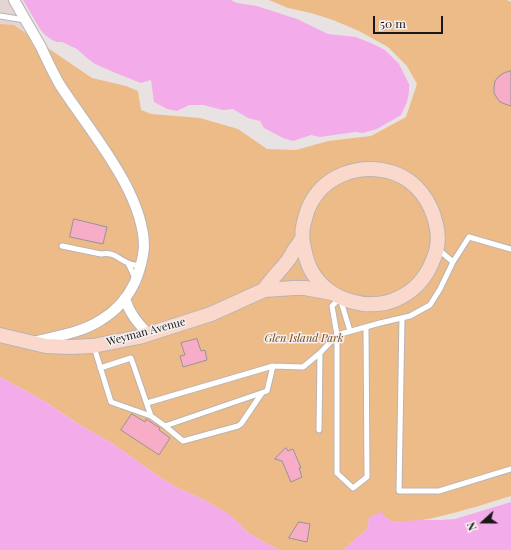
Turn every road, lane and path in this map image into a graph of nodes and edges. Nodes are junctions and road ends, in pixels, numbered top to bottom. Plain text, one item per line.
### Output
1 (14, 0) edge
2 (0, 16) edge
3 (26, 21) junction
4 (302, 238) junction
5 (62, 246) dead end
6 (437, 248) junction
7 (511, 249) edge
8 (453, 262) junction
9 (128, 263) junction
10 (141, 267) junction
11 (136, 279) junction
12 (264, 290) junction
13 (125, 298) junction
14 (335, 299) junction
15 (402, 318) junction
16 (366, 327) junction
17 (350, 331) junction
18 (148, 334) junction
19 (0, 335) edge
20 (337, 335) junction
21 (31, 342) junction
22 (93, 346) junction
23 (320, 353) junction
24 (273, 366) junction
25 (100, 368) junction
26 (262, 393) junction
27 (146, 403) junction
28 (151, 416) junction
29 (165, 426) junction
30 (319, 430) dead end
31 (511, 469) edge

1 - 3 street
2 - 3 lane
3 - 10 street
4 - 6 street
4 - 12 street
4 - 14 street
5 - 9 lane
6 - 8 lane
6 - 14 street
7 - 8 lane
8 - 15 lane
9 - 10 lane
9 - 11 lane
10 - 11 street
11 - 13 street
12 - 14 street
12 - 18 street, Weyman Avenue
13 - 18 street
13 - 21 street
14 - 17 lane
14 - 20 lane
15 - 16 lane
15 - 31 lane
16 - 17 lane
16 - 20 lane
17 - 20 lane
18 - 22 street, Weyman Avenue
19 - 21 street, Weyman Avenue
20 - 23 lane
21 - 22 street, Weyman Avenue
22 - 25 lane
23 - 24 lane
23 - 30 lane
24 - 26 lane
24 - 27 lane
25 - 27 lane
25 - 28 lane
26 - 29 lane
26 - 29 lane
27 - 28 lane
28 - 29 lane

